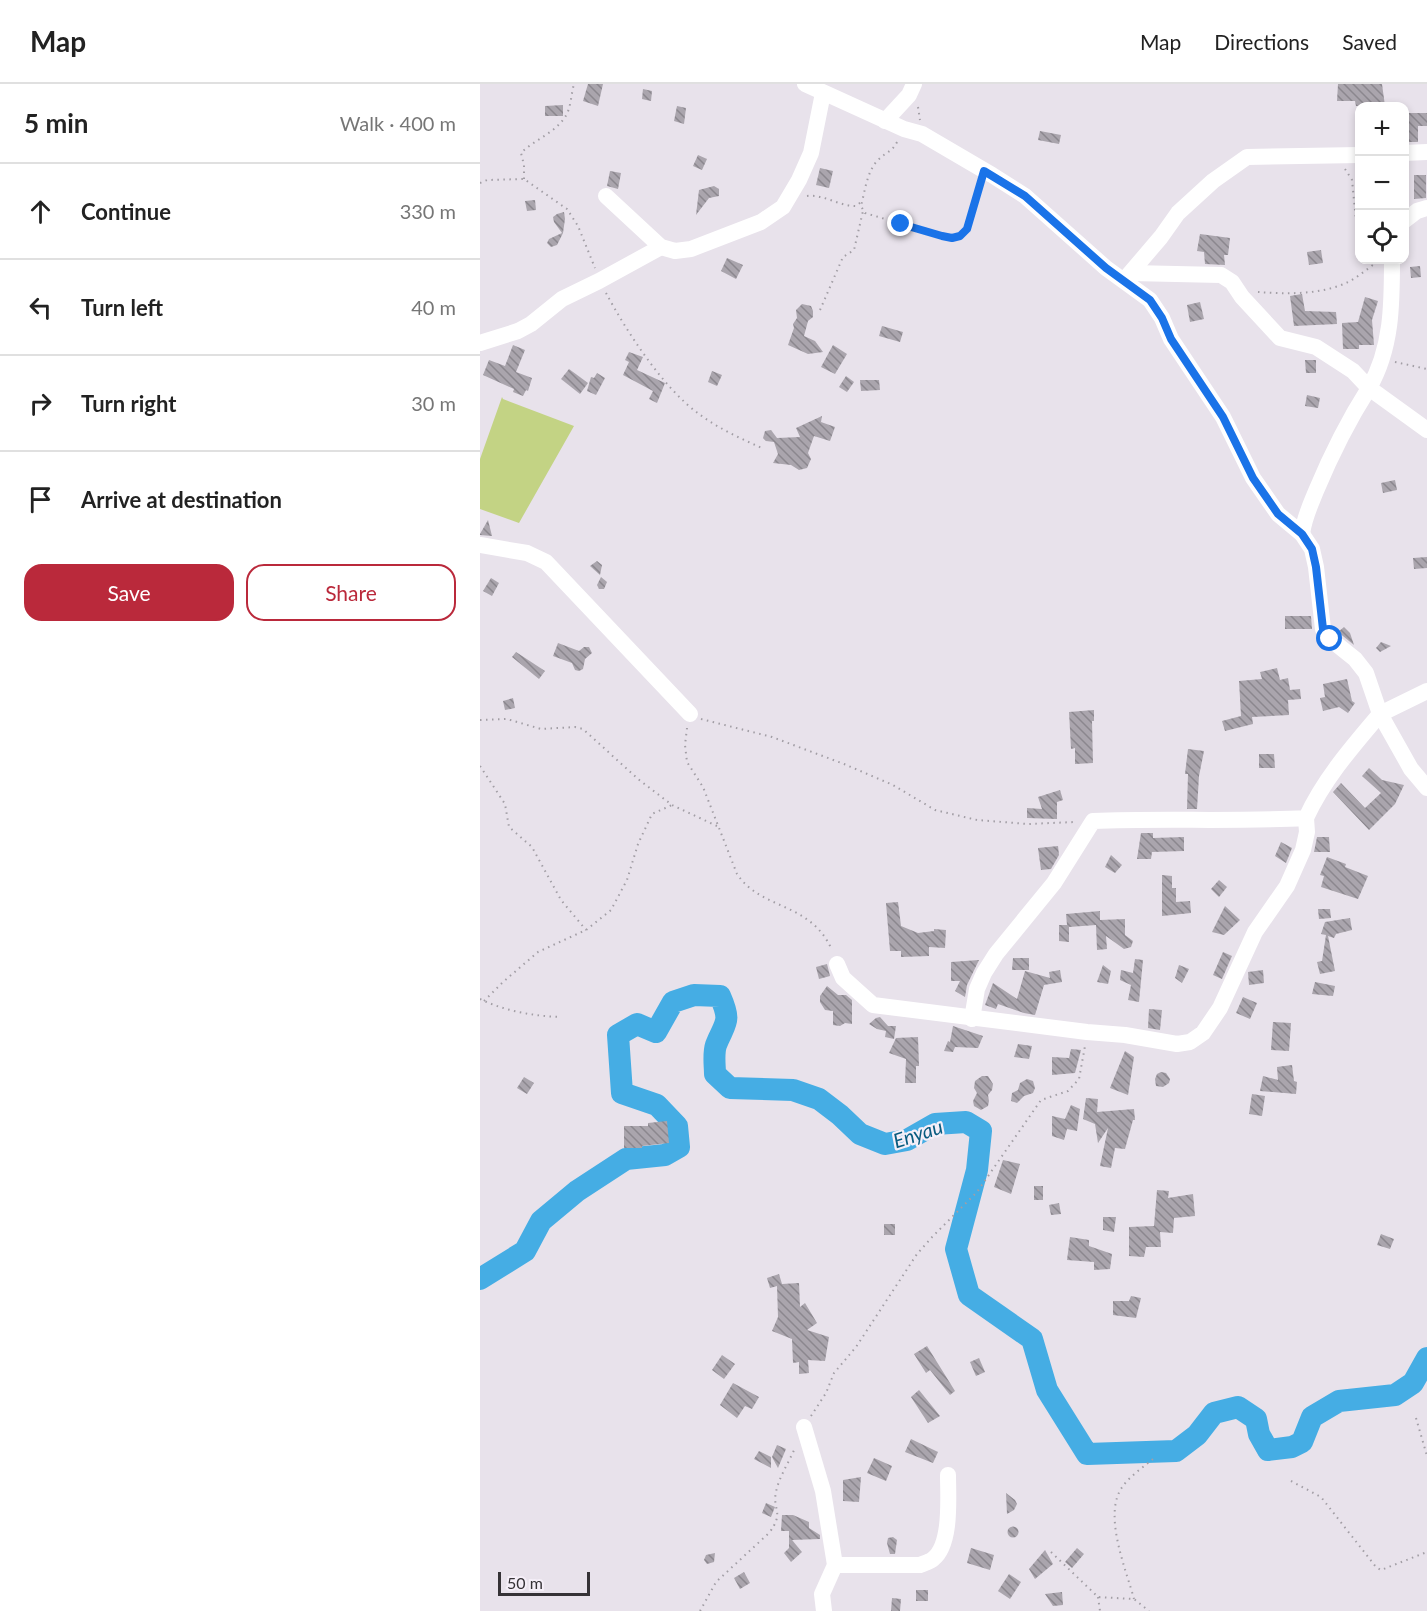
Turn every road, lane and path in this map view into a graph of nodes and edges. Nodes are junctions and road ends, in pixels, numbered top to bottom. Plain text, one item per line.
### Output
1 (574, 84) edge
2 (805, 84) edge
3 (912, 89) edge
4 (823, 93) junction
5 (885, 121) junction
6 (904, 129) junction
7 (922, 134) junction
8 (1427, 152) edge
9 (1409, 153) edge
10 (1355, 155) edge
11 (1337, 156) junction
12 (984, 171) junction
13 (524, 179) junction
14 (480, 183) edge
15 (606, 196) dead end
16 (1427, 208) edge
17 (1355, 210) edge
18 (863, 212) junction
19 (1409, 217) edge
20 (661, 247) junction
21 (1374, 264) edge
22 (1392, 264) edge
23 (1127, 277) junction
24 (599, 281) junction
25 (1238, 289) junction
26 (820, 310) dead end
27 (480, 343) edge
28 (1382, 359) junction
29 (1427, 369) edge
30 (1369, 388) junction
31 (1427, 430) edge
32 (764, 449) dead end
33 (1302, 534) junction
34 (480, 545) edge
35 (1427, 690) edge
36 (690, 714) junction
37 (1380, 714) junction
38 (480, 720) edge
39 (480, 766) edge
40 (1427, 788) edge
41 (672, 805) junction
42 (1306, 818) junction
43 (1093, 821) junction
44 (719, 827) junction
45 (586, 930) junction
46 (837, 964) joint
47 (480, 999) edge
48 (484, 1001) junction
49 (560, 1017) dead end
50 (972, 1018) junction
51 (1087, 1032) junction
52 (1416, 1418) dead end
53 (804, 1426) joint
54 (795, 1448) dead end
55 (1427, 1456) edge
56 (1154, 1458) dead end
57 (948, 1475) dead end
58 (1291, 1481) dead end
59 (1051, 1551) dead end
60 (1427, 1552) edge
61 (835, 1565) junction
62 (1098, 1597) junction
63 (1134, 1599) junction
64 (700, 1611) edge
65 (824, 1611) edge
66 (1100, 1611) edge
67 (1149, 1611) edge

1 - 13 path
2 - 4 street
3 - 5 street
3 - 7 path
4 - 5 street
4 - 20 street
5 - 6 street
6 - 7 street
6 - 18 path
7 - 12 street
8 - 9 street
10 - 11 street
11 - 17 path
11 - 23 street
12 - 18 path
12 - 23 street
13 - 14 path
13 - 24 path
15 - 20 street
16 - 19 street
18 - 26 path
20 - 24 street
21 - 25 path
22 - 28 street
23 - 25 street
23 - 33 street
24 - 27 street
24 - 32 path
25 - 30 street
28 - 29 path
28 - 30 street
30 - 31 street
30 - 33 street
33 - 37 street
34 - 36 street
35 - 37 street
36 - 43 path
36 - 44 path
37 - 40 street
37 - 42 street
38 - 41 path
39 - 45 path
41 - 44 path
41 - 45 path
42 - 43 street
42 - 51 street
43 - 50 street
44 - 46 path
45 - 48 path
46 - 50 street
47 - 48 path
48 - 49 path
50 - 51 street
51 - 53 path
52 - 55 path
53 - 61 street
54 - 64 path
56 - 63 path
57 - 61 street
58 - 60 path
59 - 62 path
61 - 65 street
62 - 63 path
62 - 66 path
63 - 67 path

